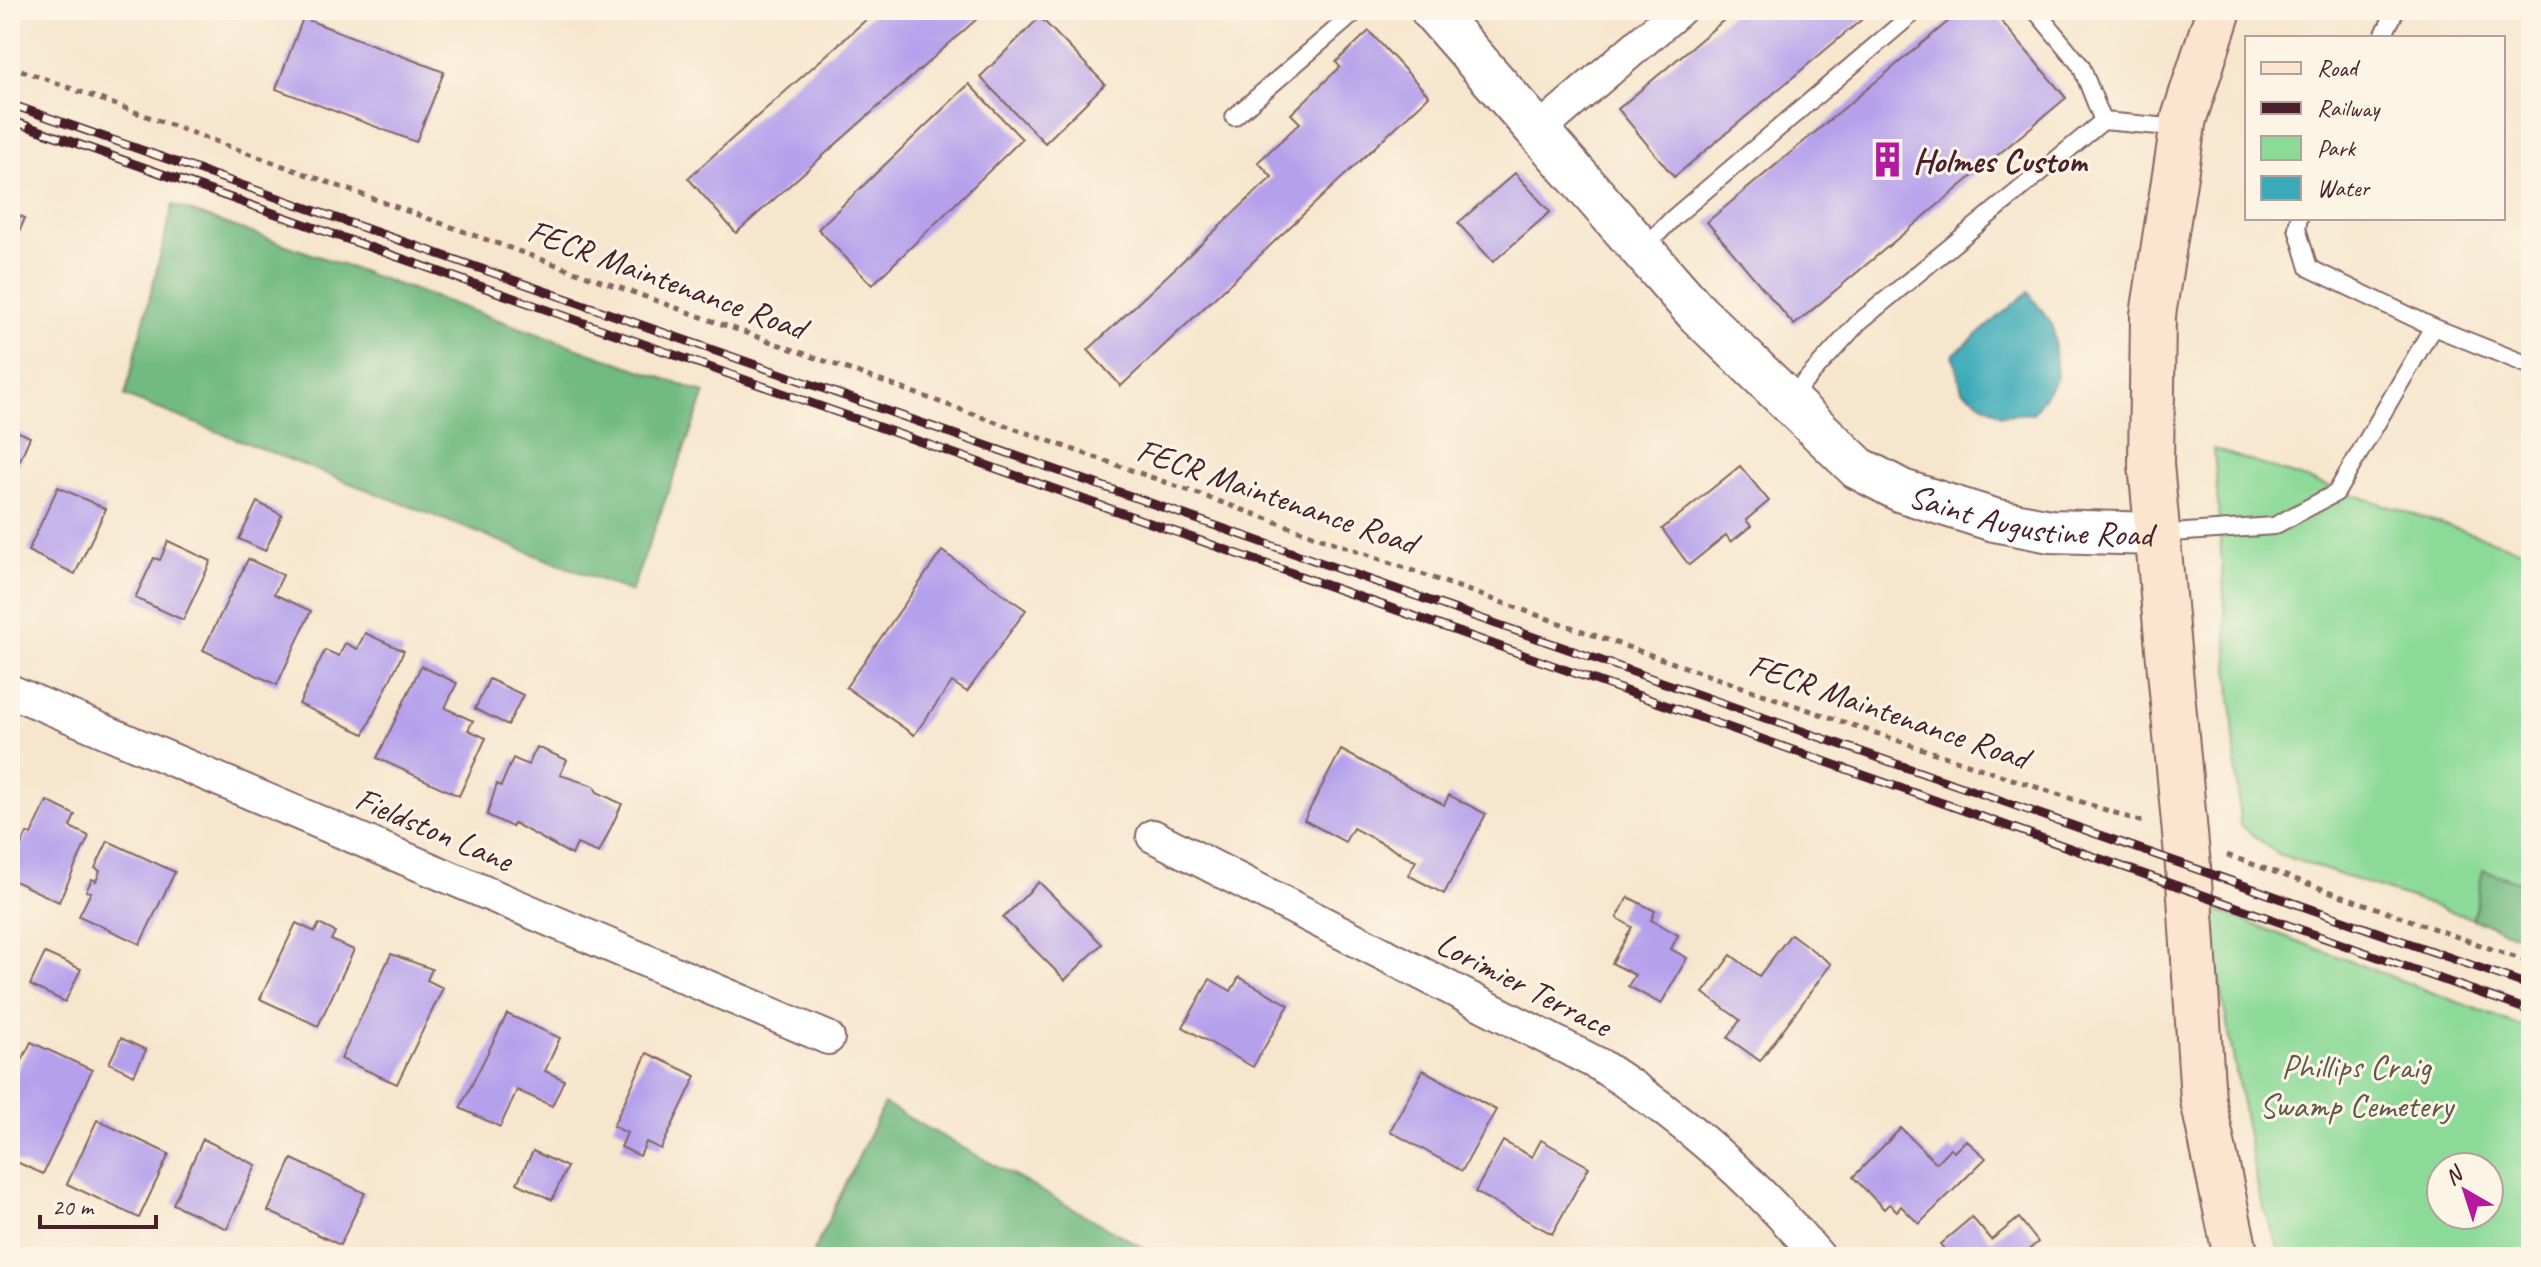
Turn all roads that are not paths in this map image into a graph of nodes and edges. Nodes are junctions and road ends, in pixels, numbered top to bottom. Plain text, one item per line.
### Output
1 (1358, 10) edge
2 (1432, 10) edge
3 (1679, 10) edge
4 (1917, 10) edge
5 (2035, 10) edge
6 (2219, 10) edge
7 (2396, 10) edge
8 (2383, 36) edge
9 (1234, 117) dead end
10 (2103, 121) junction
11 (2183, 128) junction
12 (1538, 131) junction
13 (2299, 220) edge
14 (1641, 251) junction
15 (2433, 327) junction
16 (2531, 366) edge
17 (1786, 402) junction
18 (2156, 534) junction
19 (10, 691) edge
20 (1153, 836) dead end
21 (828, 1038) dead end
22 (1819, 1257) edge
23 (2236, 1257) edge

1 - 9 lane
2 - 12 street, Saint Augustine Road
3 - 12 street
4 - 14 lane
5 - 10 lane
6 - 11 main road
7 - 8 lane
10 - 11 lane
10 - 17 lane
11 - 18 main road
12 - 14 street, Saint Augustine Road
13 - 15 lane
14 - 17 street, Saint Augustine Road
15 - 16 lane
15 - 18 lane
17 - 18 street, Saint Augustine Road
18 - 23 main road, Saint Augustine Road
19 - 21 street, Fieldston Lane
20 - 22 street, Lorimier Terrace

